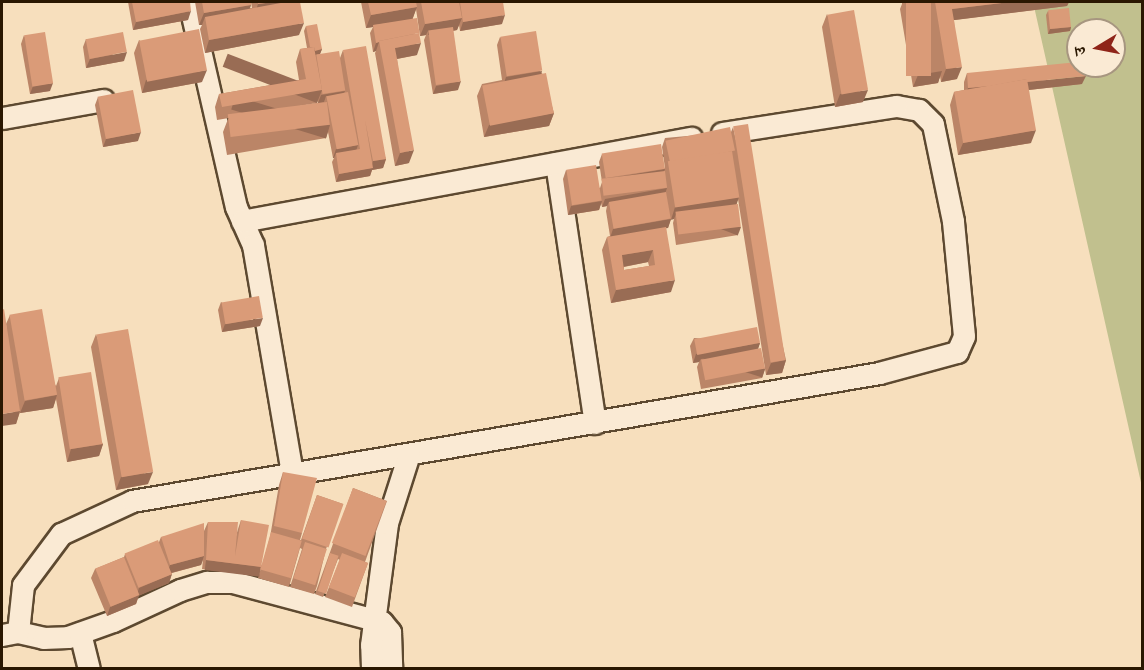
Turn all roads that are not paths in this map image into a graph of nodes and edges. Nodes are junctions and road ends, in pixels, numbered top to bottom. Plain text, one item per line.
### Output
1 (189, 2) edge
2 (103, 100) edge
3 (2, 118) edge
4 (556, 163) junction
5 (242, 221) junction
6 (595, 423) junction
7 (409, 454) junction
8 (292, 474) junction
9 (374, 619) junction
10 (80, 633) junction
11 (10, 634) edge
12 (89, 669) edge
13 (372, 669) edge
14 (391, 669) edge

1 - 5 street
2 - 3 street
4 - 5 street
4 - 6 street
4 - 6 street
5 - 8 street
6 - 7 street
7 - 8 street
7 - 9 street
8 - 11 street
9 - 10 street
9 - 13 street
9 - 14 street
10 - 11 street
10 - 12 street

